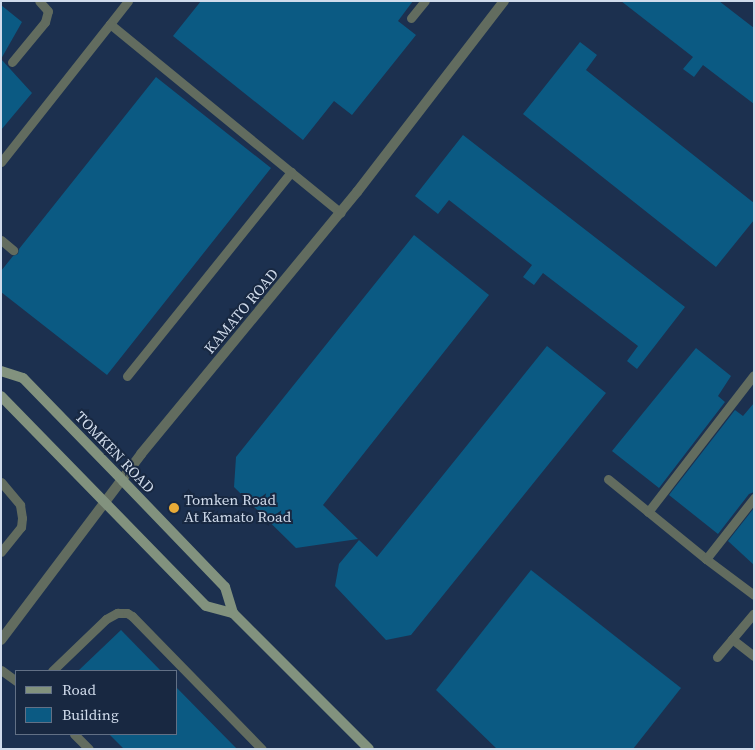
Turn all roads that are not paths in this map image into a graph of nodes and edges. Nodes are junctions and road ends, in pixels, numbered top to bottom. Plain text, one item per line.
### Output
1 (39, 1) edge
2 (128, 1) edge
3 (425, 1) edge
4 (504, 1) edge
5 (411, 18) dead end
6 (110, 24) junction
7 (12, 62) dead end
8 (1, 162) edge
9 (291, 172) junction
10 (341, 213) junction
11 (1, 240) edge
12 (13, 250) dead end
13 (1, 370) edge
14 (754, 375) edge
15 (127, 376) dead end
16 (1, 396) edge
17 (608, 479) dead end
18 (123, 481) junction
19 (1, 482) edge
20 (754, 498) edge
21 (106, 504) junction
22 (648, 512) junction
23 (1, 552) edge
24 (706, 559) junction
25 (754, 594) edge
26 (233, 613) junction
27 (754, 613) edge
28 (732, 639) junction
29 (1, 640) edge
30 (754, 656) edge
31 (717, 657) dead end
32 (1, 670) edge
33 (53, 670) edge
34 (15, 680) edge
35 (75, 735) edge
36 (89, 749) edge
37 (262, 749) edge
38 (369, 749) edge

1 - 7 lane
2 - 6 lane
3 - 5 lane
4 - 10 street, KAMATO ROAD
6 - 8 lane
6 - 9 lane
9 - 10 lane
9 - 15 lane
10 - 18 street, KAMATO ROAD
11 - 12 lane
13 - 18 main road, TOMKEN ROAD
14 - 22 lane
16 - 21 main road
17 - 22 lane
18 - 21 street, KAMATO ROAD
18 - 26 main road, TOMKEN ROAD
19 - 23 lane
20 - 24 lane
21 - 26 main road
21 - 29 street, KAMATO ROAD
22 - 24 lane
24 - 25 lane
26 - 38 main road, TOMKEN ROAD
27 - 28 lane
28 - 30 lane
28 - 31 lane
32 - 34 lane
33 - 37 lane
35 - 36 lane

